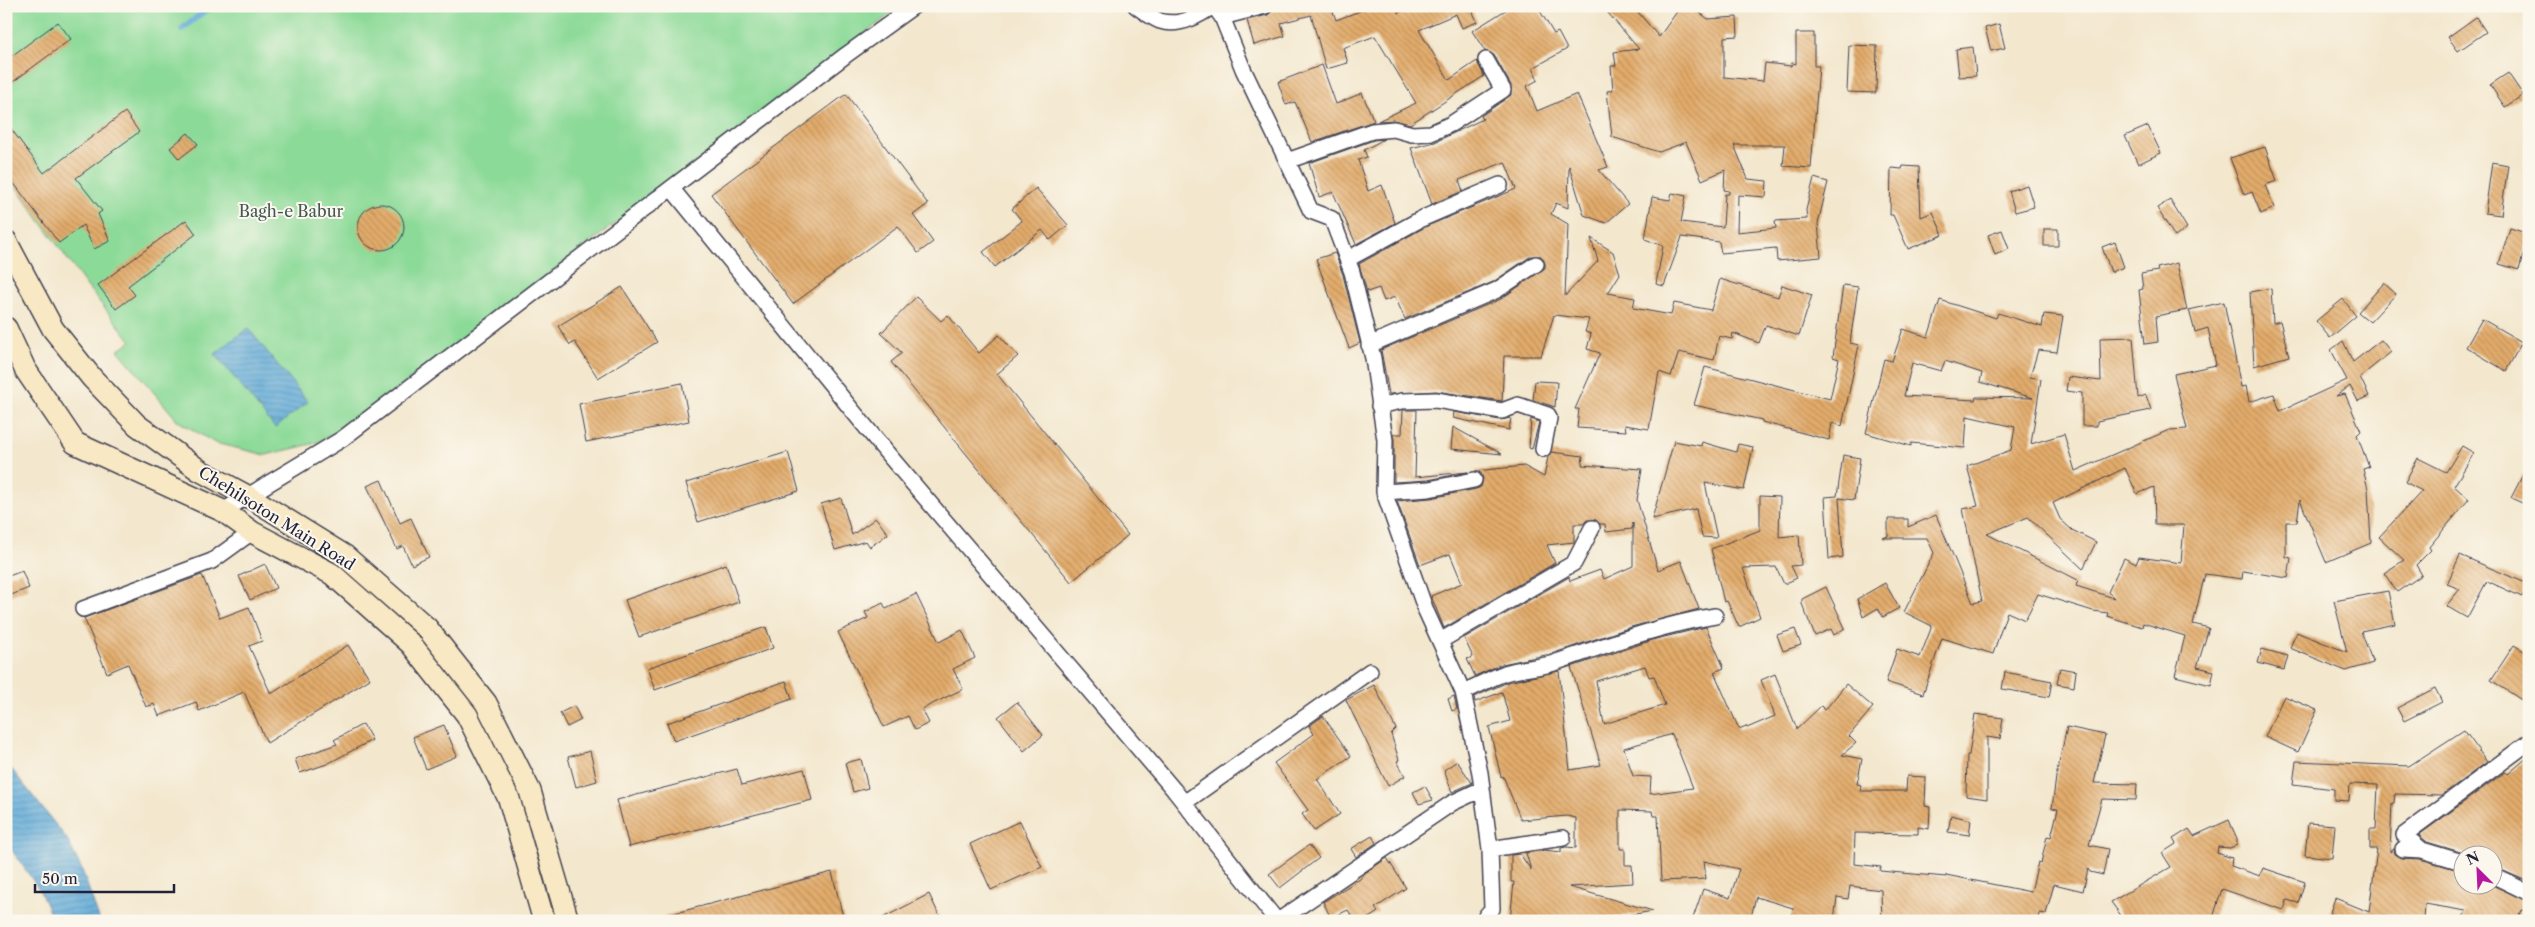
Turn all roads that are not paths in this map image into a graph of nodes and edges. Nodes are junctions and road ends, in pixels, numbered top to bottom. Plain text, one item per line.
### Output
1 (914, 6) edge
2 (1136, 6) edge
3 (1265, 6) edge
4 (1216, 10) edge
5 (1486, 60) dead end
6 (1287, 161) junction
7 (1500, 185) dead end
8 (672, 189) junction
9 (6, 241) edge
10 (1348, 260) junction
11 (1536, 264) dead end
12 (6, 328) edge
13 (1369, 345) junction
14 (1379, 406) junction
15 (1543, 449) dead end
16 (1474, 480) dead end
17 (1384, 492) junction
18 (247, 496) junction
19 (223, 511) junction
20 (1592, 528) dead end
21 (252, 532) junction
22 (83, 609) dead end
23 (1715, 616) dead end
24 (1440, 641) junction
25 (1370, 671) dead end
26 (1462, 692) junction
27 (2529, 742) edge
28 (1482, 789) junction
29 (1184, 803) junction
30 (1563, 838) dead end
31 (1490, 849) junction
32 (2403, 849) dead end
33 (2422, 850) junction
34 (2452, 859) edge
35 (2502, 881) edge
36 (2529, 893) edge
37 (544, 921) edge
38 (568, 921) edge
39 (1277, 921) edge
40 (1486, 921) edge

1 - 8 street
2 - 4 street
3 - 4 street
4 - 6 street
5 - 6 street
6 - 10 street
7 - 10 street
8 - 18 street
8 - 29 street
9 - 18 main road, Chehilsoton Main Road
10 - 13 street
11 - 13 street
12 - 19 main road, Chehilsoton Main Road
13 - 14 street
14 - 15 street
14 - 17 street
16 - 17 street
17 - 24 street
18 - 19 street
18 - 38 main road, Chehilsoton Main Road
19 - 21 main road, Chehilsoton Main Road
20 - 24 street
21 - 22 street
21 - 37 main road, Chehilsoton Main Road
23 - 26 street
24 - 26 street
25 - 29 street
26 - 28 street
27 - 33 street
28 - 31 street
28 - 39 street
29 - 39 street
30 - 31 street
31 - 40 street
32 - 33 street
33 - 34 street
35 - 36 street

